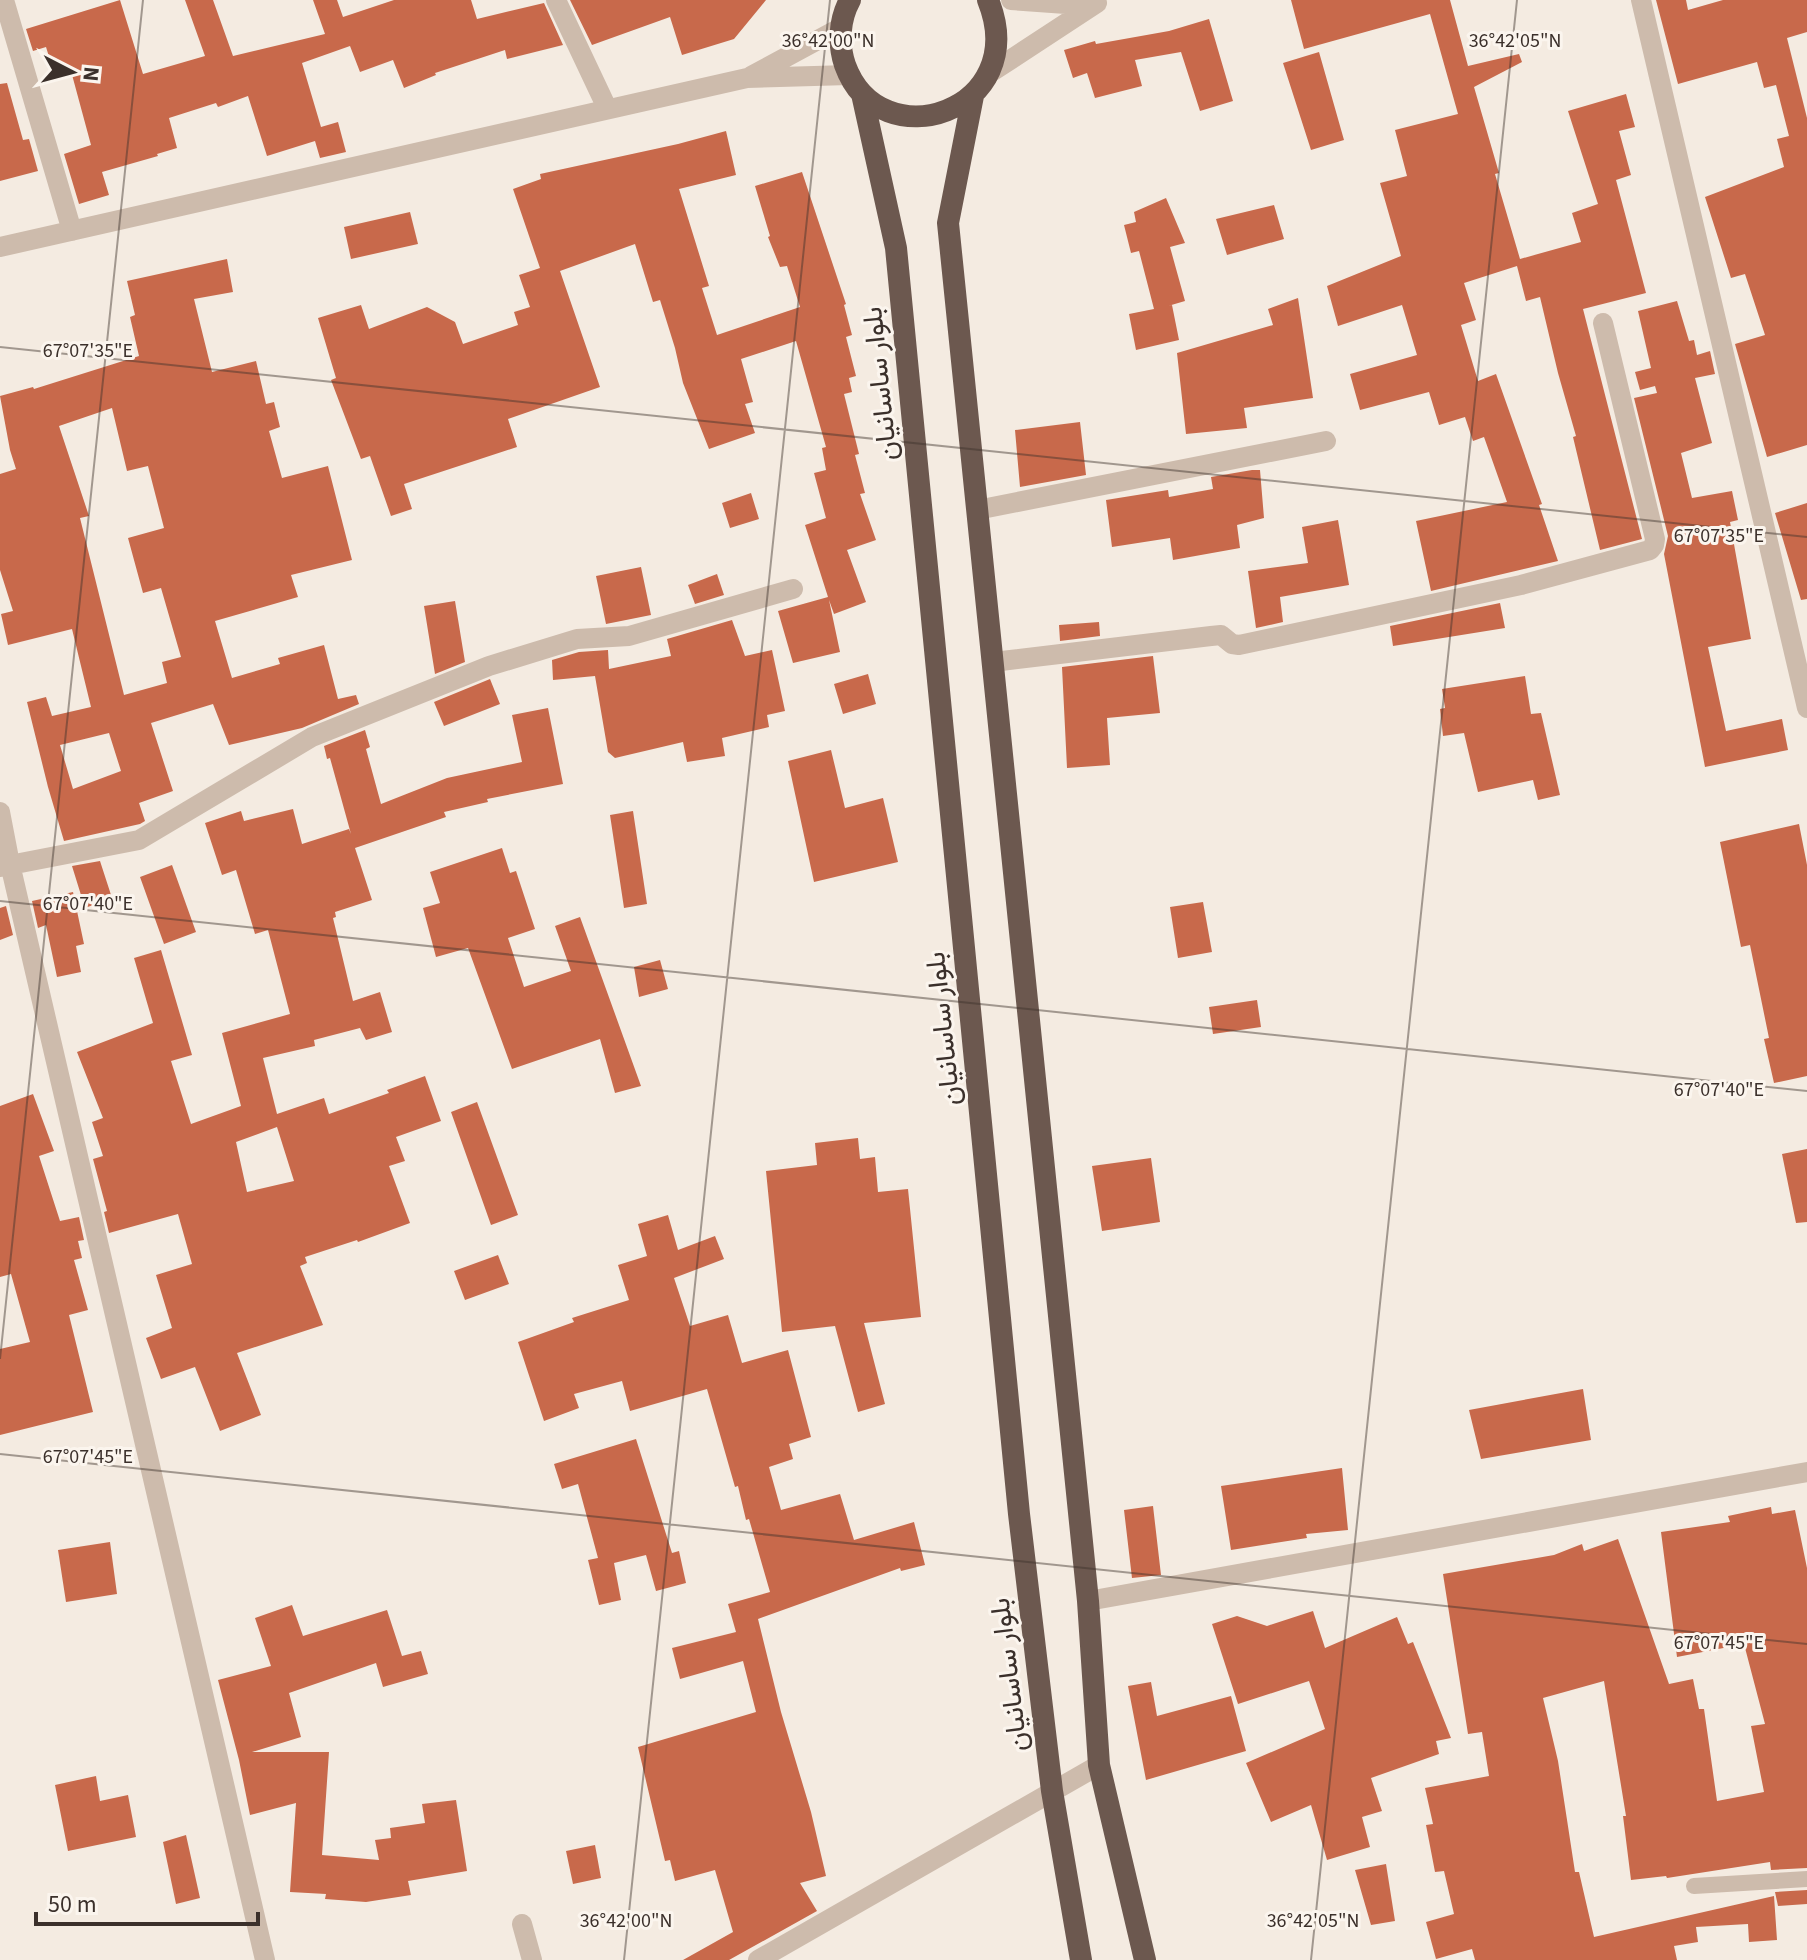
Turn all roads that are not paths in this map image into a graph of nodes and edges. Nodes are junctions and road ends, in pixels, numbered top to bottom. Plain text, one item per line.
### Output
1 (4, 0) edge
2 (556, 0) edge
3 (988, 0) edge
4 (1011, 0) edge
5 (1641, 0) edge
6 (848, 1) edge
7 (1103, 2) edge
8 (840, 28) junction
9 (990, 73) junction
10 (747, 78) junction
11 (856, 84) junction
12 (973, 96) junction
13 (607, 108) junction
14 (72, 231) junction
15 (0, 247) edge
16 (1603, 323) dead end
17 (1326, 441) dead end
18 (977, 510) junction
19 (793, 589) dead end
20 (993, 662) junction
21 (1807, 708) edge
22 (0, 812) edge
23 (5, 865) edge
24 (1807, 1472) edge
25 (1088, 1601) junction
26 (1099, 1765) junction
27 (1052, 1791) junction
28 (1807, 1879) edge
29 (1694, 1886) dead end
30 (522, 1924) dead end
31 (265, 1960) edge
32 (532, 1960) edge
33 (758, 1960) edge
34 (1081, 1960) edge
35 (1145, 1960) edge

1 - 14 street
2 - 13 street
3 - 9 highway
4 - 7 street
5 - 21 street
6 - 8 highway
7 - 9 street
8 - 10 street
8 - 11 highway, بلوار ساسانیان
9 - 12 highway
10 - 11 street
10 - 13 street
11 - 12 highway
11 - 27 highway, بلوار ساسانیان
12 - 18 highway
13 - 14 street
14 - 15 street
16 - 20 street
17 - 18 street
18 - 20 highway
19 - 23 street
20 - 25 highway
22 - 23 street
23 - 31 street
24 - 25 street
25 - 26 highway
26 - 27 street
26 - 35 highway
27 - 33 street
27 - 34 highway, بلوار ساسانیان
28 - 29 lane
30 - 32 street

